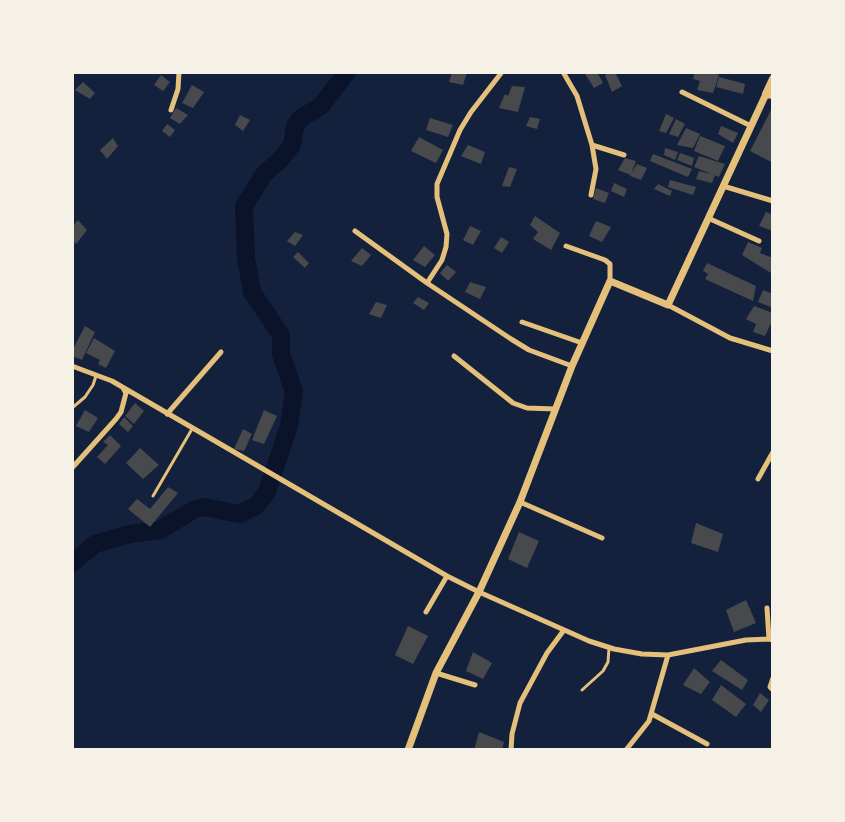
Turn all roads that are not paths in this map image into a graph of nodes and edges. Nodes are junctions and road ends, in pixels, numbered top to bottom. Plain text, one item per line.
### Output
1 (179, 72) edge
2 (502, 72) edge
3 (563, 72) edge
4 (773, 79) edge
5 (682, 92) dead end
6 (770, 95) edge
7 (171, 110) dead end
8 (751, 126) junction
9 (592, 145) junction
10 (624, 155) dead end
11 (723, 186) junction
12 (591, 195) dead end
13 (773, 201) edge
14 (708, 218) junction
15 (355, 231) dead end
16 (759, 241) dead end
17 (566, 246) dead end
18 (610, 281) junction
19 (427, 284) junction
20 (668, 305) junction
21 (522, 322) dead end
22 (582, 343) junction
23 (773, 351) edge
24 (221, 352) dead end
25 (454, 356) dead end
26 (72, 366) edge
27 (572, 366) junction
28 (97, 374) junction
29 (123, 388) junction
30 (72, 408) edge
31 (555, 409) junction
32 (167, 414) junction
33 (192, 429) junction
34 (773, 452) edge
35 (72, 468) edge
36 (758, 479) dead end
37 (153, 496) dead end
38 (520, 502) junction
39 (602, 538) dead end
40 (447, 576) junction
41 (478, 592) junction
42 (767, 608) dead end
43 (426, 612) dead end
44 (564, 630) junction
45 (771, 639) edge
46 (609, 648) junction
47 (668, 655) junction
48 (436, 673) junction
49 (773, 678) edge
50 (475, 685) dead end
51 (582, 690) dead end
52 (773, 690) edge
53 (652, 714) junction
54 (707, 744) dead end
55 (408, 750) edge
56 (511, 750) edge
57 (626, 750) edge

1 - 7 street
2 - 19 street
3 - 9 street
4 - 6 main road
5 - 8 street
6 - 8 street
8 - 11 street
9 - 10 street
9 - 12 street
11 - 13 street
11 - 14 street
14 - 16 street
14 - 20 street
15 - 19 street
17 - 18 street
18 - 20 street
18 - 22 street
19 - 27 street
20 - 23 street
21 - 22 street
22 - 27 street
24 - 32 street
25 - 31 street
26 - 28 street
27 - 31 street
28 - 29 street
28 - 30 lane
29 - 32 street
29 - 35 street
31 - 38 street
32 - 33 street
33 - 37 lane
33 - 40 street
34 - 36 street
38 - 39 street
38 - 41 street
40 - 41 street
40 - 43 street
41 - 44 street
41 - 48 street
42 - 45 street
44 - 46 street
44 - 56 street
45 - 47 street
46 - 47 street
46 - 51 lane
47 - 53 street
48 - 50 street
48 - 55 street
49 - 52 street
53 - 54 street
53 - 57 street

